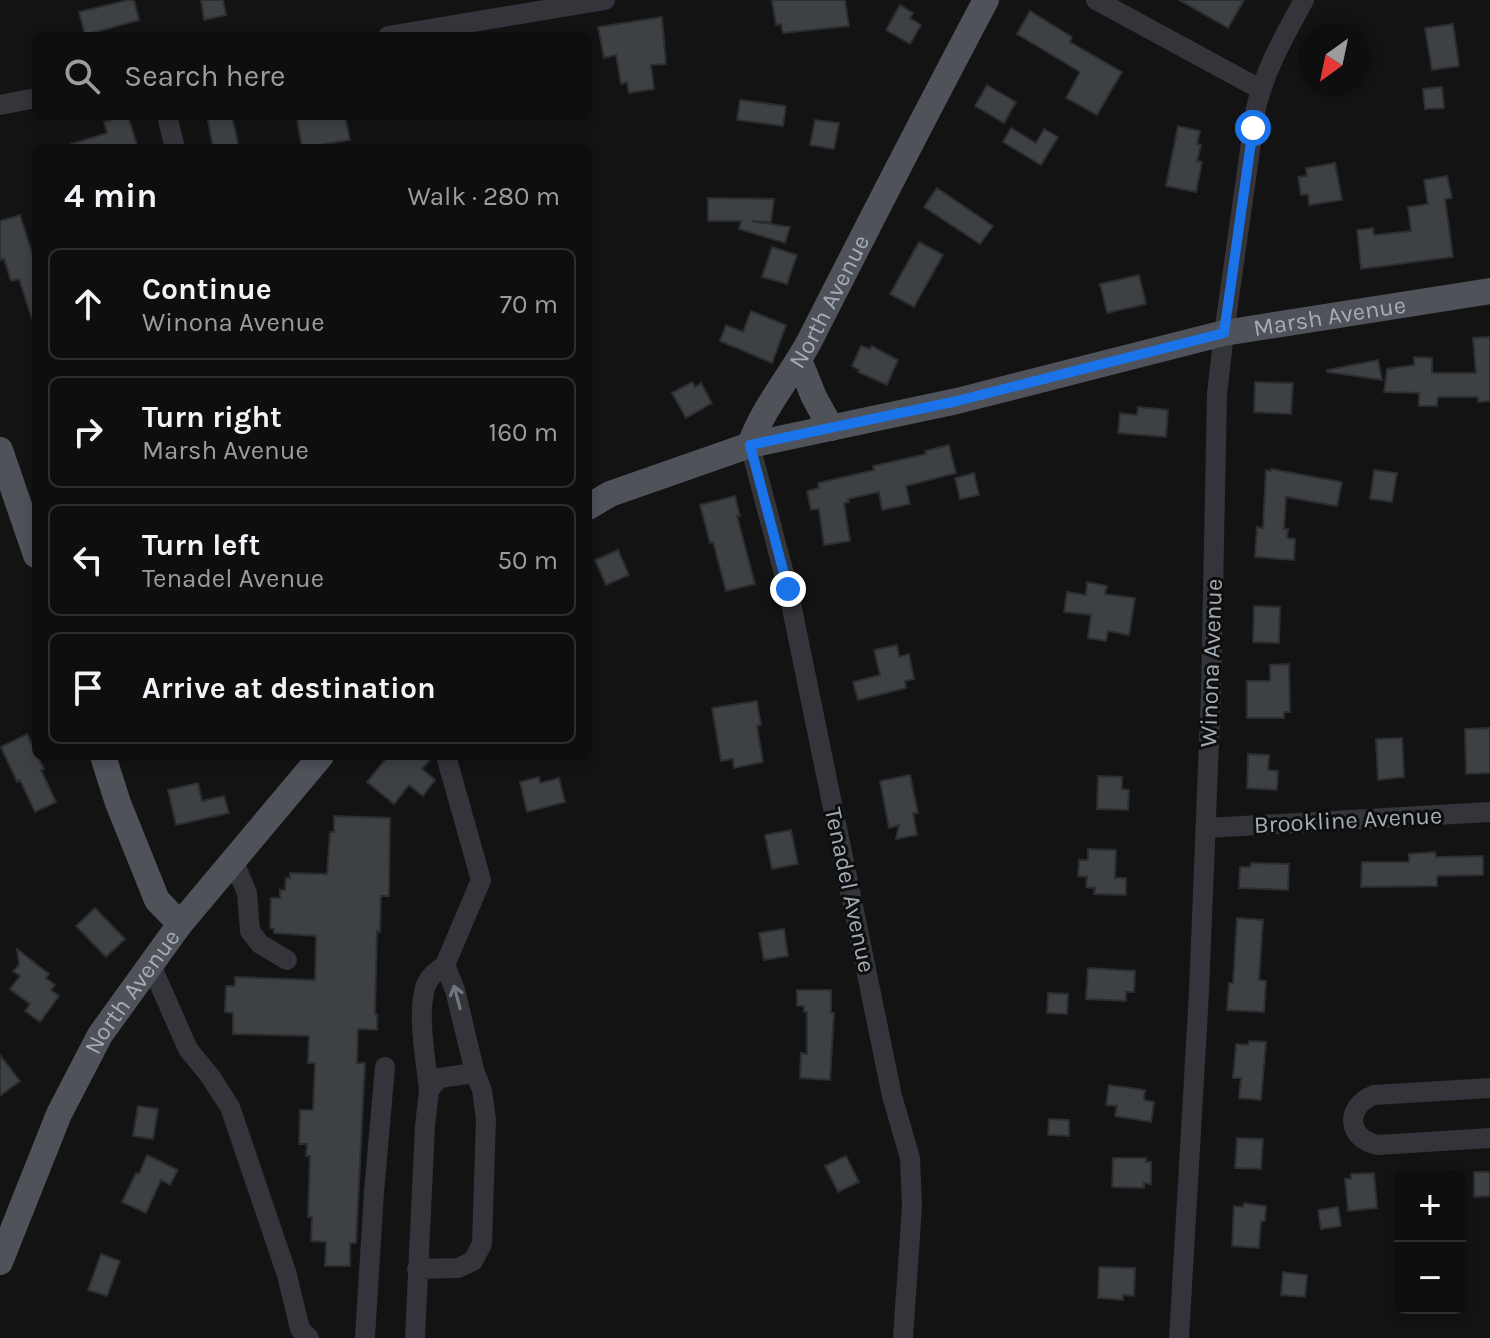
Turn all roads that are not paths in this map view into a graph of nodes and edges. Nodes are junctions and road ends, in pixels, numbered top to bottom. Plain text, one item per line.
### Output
1 (605, 0) edge
2 (986, 0) edge
3 (1096, 0) edge
4 (1304, 0) edge
5 (412, 32) edge
6 (1260, 89) junction
7 (32, 99) edge
8 (0, 105) edge
9 (168, 120) edge
10 (174, 144) edge
11 (1490, 291) edge
12 (1224, 333) junction
13 (799, 360) junction
14 (831, 428) junction
15 (750, 445) junction
16 (0, 450) edge
17 (592, 505) edge
18 (32, 543) edge
19 (104, 760) edge
20 (318, 760) edge
21 (447, 760) edge
22 (1490, 812) edge
23 (1206, 828) junction
24 (234, 862) junction
25 (180, 924) junction
26 (287, 960) dead end
27 (151, 965) junction
28 (445, 965) junction
29 (385, 1067) dead end
30 (475, 1073) junction
31 (1490, 1088) edge
32 (429, 1090) junction
33 (1490, 1138) edge
34 (0, 1262) edge
35 (417, 1269) junction
36 (309, 1338) edge
37 (365, 1338) edge
38 (415, 1338) edge
39 (903, 1338) edge
40 (1179, 1338) edge

1 - 5 street
2 - 13 main road, North Avenue
3 - 6 street
4 - 6 street, Winona Avenue
6 - 12 street, Winona Avenue
7 - 8 street
9 - 10 street
11 - 12 main road, Marsh Avenue
12 - 14 main road, Marsh Avenue
12 - 23 street, Winona Avenue
13 - 14 main road
13 - 15 main road, North Avenue
14 - 15 main road, Marsh Avenue
15 - 17 main road
15 - 39 street, Tenadel Avenue
16 - 18 main road
19 - 25 main road
20 - 24 main road, North Avenue
21 - 28 street
22 - 23 street, Brookline Avenue
23 - 40 street, Winona Avenue
24 - 25 main road, North Avenue
24 - 26 street
25 - 27 main road, North Avenue
27 - 34 main road, North Avenue
27 - 36 street
30 -> 28 street
28 - 32 street
29 - 37 street
30 - 32 street
30 - 35 street
31 - 33 street
32 - 35 street
35 - 38 street

